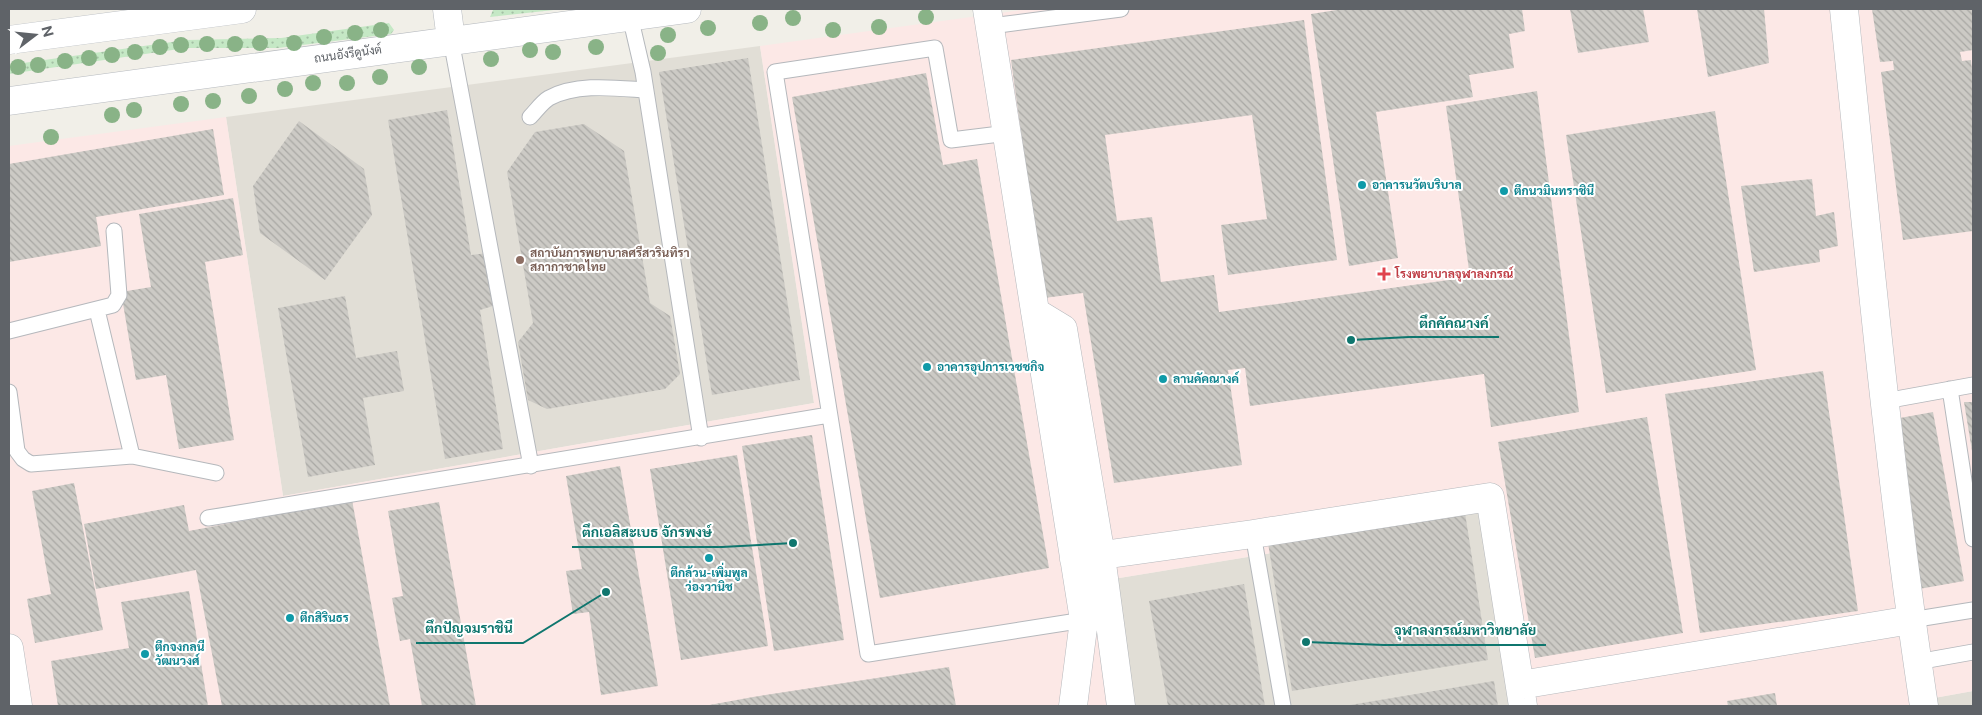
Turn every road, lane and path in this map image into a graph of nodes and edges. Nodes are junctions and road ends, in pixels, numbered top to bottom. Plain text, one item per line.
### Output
1 (242, 9) edge
2 (447, 9) edge
3 (687, 9) edge
4 (1121, 9) edge
5 (1844, 9) edge
6 (630, 16) junction
7 (989, 18) edge
8 (9, 40) edge
9 (451, 40) junction
10 (645, 90) junction
11 (9, 100) edge
12 (530, 117) dead end
13 (1008, 133) junction
14 (114, 231) dead end
15 (97, 310) junction
16 (9, 331) edge
17 (1973, 385) edge
18 (1950, 389) junction
19 (9, 392) edge
20 (1885, 401) junction
21 (830, 415) junction
22 (702, 438) junction
23 (132, 456) junction
24 (531, 466) junction
25 (216, 473) dead end
26 (208, 518) dead end
27 (1253, 534) junction
28 (1973, 539) edge
29 (1087, 557) junction
30 (1973, 610) edge
31 (1084, 620) junction
32 (1911, 620) junction
33 (9, 648) edge
34 (1973, 652) edge
35 (1917, 662) junction
36 (1521, 696) edge
37 (1112, 705) edge
38 (18, 706) edge
39 (1073, 706) edge
40 (1283, 706) edge
41 (1924, 706) edge

1 - 8 street
2 - 9 street
3 - 6 street, ถนนอังรีดูนังต์
4 - 7 lane
5 - 20 street
6 - 9 street, ถนนอังรีดูนังต์
6 - 10 lane
7 - 13 street
9 - 11 street, ถนนอังรีดูนังต์
9 - 24 lane
10 - 12 lane
10 - 22 lane
13 - 21 lane
13 - 29 street
14 - 15 lane
15 - 16 lane
15 - 23 lane
17 - 18 lane
18 - 20 lane
18 - 28 lane
19 - 23 lane
20 - 32 street
21 - 22 lane
21 - 31 lane
22 - 24 lane
23 - 25 lane
24 - 26 lane
27 - 29 street
27 - 36 street
27 - 40 lane
29 - 31 street
29 - 37 street
30 - 32 lane
31 - 39 street
32 - 35 street
32 - 36 street
33 - 38 street
34 - 35 lane
35 - 41 street

